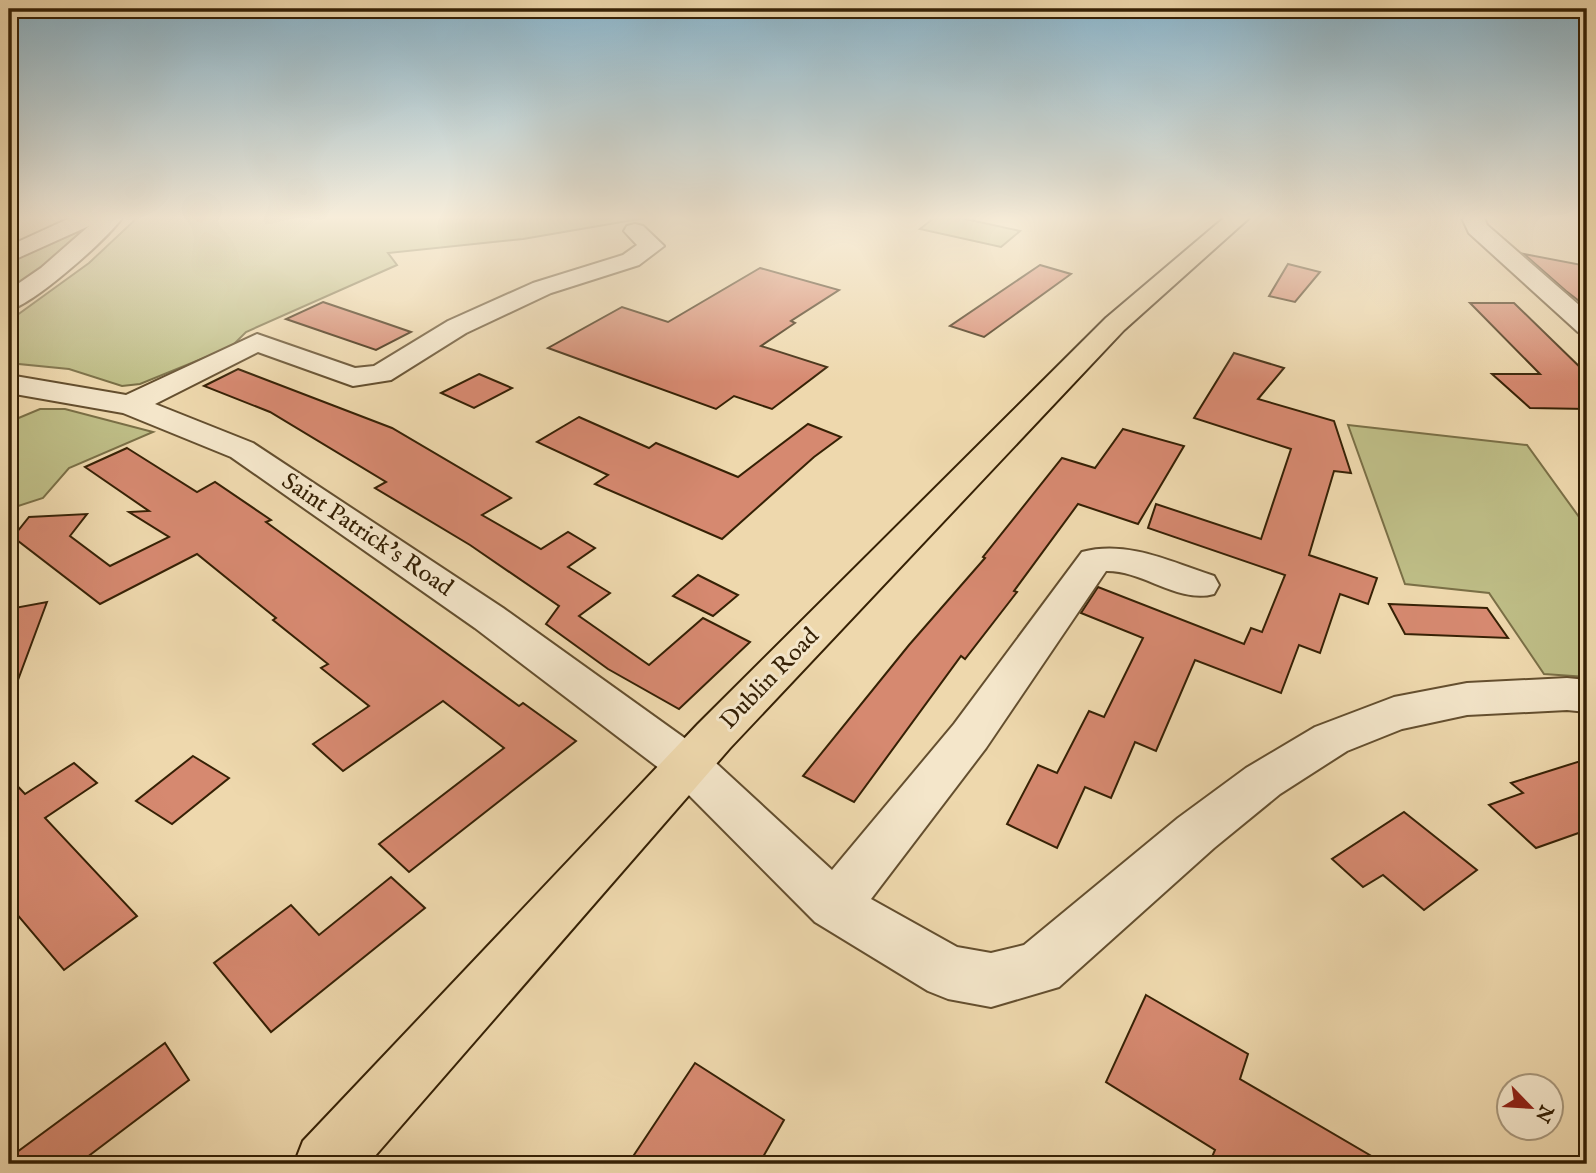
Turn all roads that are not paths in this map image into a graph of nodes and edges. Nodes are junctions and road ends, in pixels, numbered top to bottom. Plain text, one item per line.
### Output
1 (50, 273) edge
2 (591, 273) edge
3 (1172, 273) edge
4 (1526, 273) edge
5 (9, 302) edge
6 (1585, 325) edge
7 (226, 330) dead end
8 (257, 342) junction
9 (26, 387) edge
10 (130, 405) junction
11 (9, 407) edge
12 (1200, 584) dead end
13 (1587, 696) edge
14 (688, 765) junction
15 (834, 905) junction
16 (326, 1164) edge

1 - 5 street
2 - 8 street
3 - 14 main road, Dublin Road
4 - 6 street
7 - 8 street
8 - 10 street
9 - 10 street, Saint Patrick's Road
9 - 11 street
10 - 14 street, Saint Patrick's Road
12 - 15 street
13 - 15 street, Saint Patrick's Road
14 - 15 street, Saint Patrick's Road
14 - 16 main road, Dublin Road

